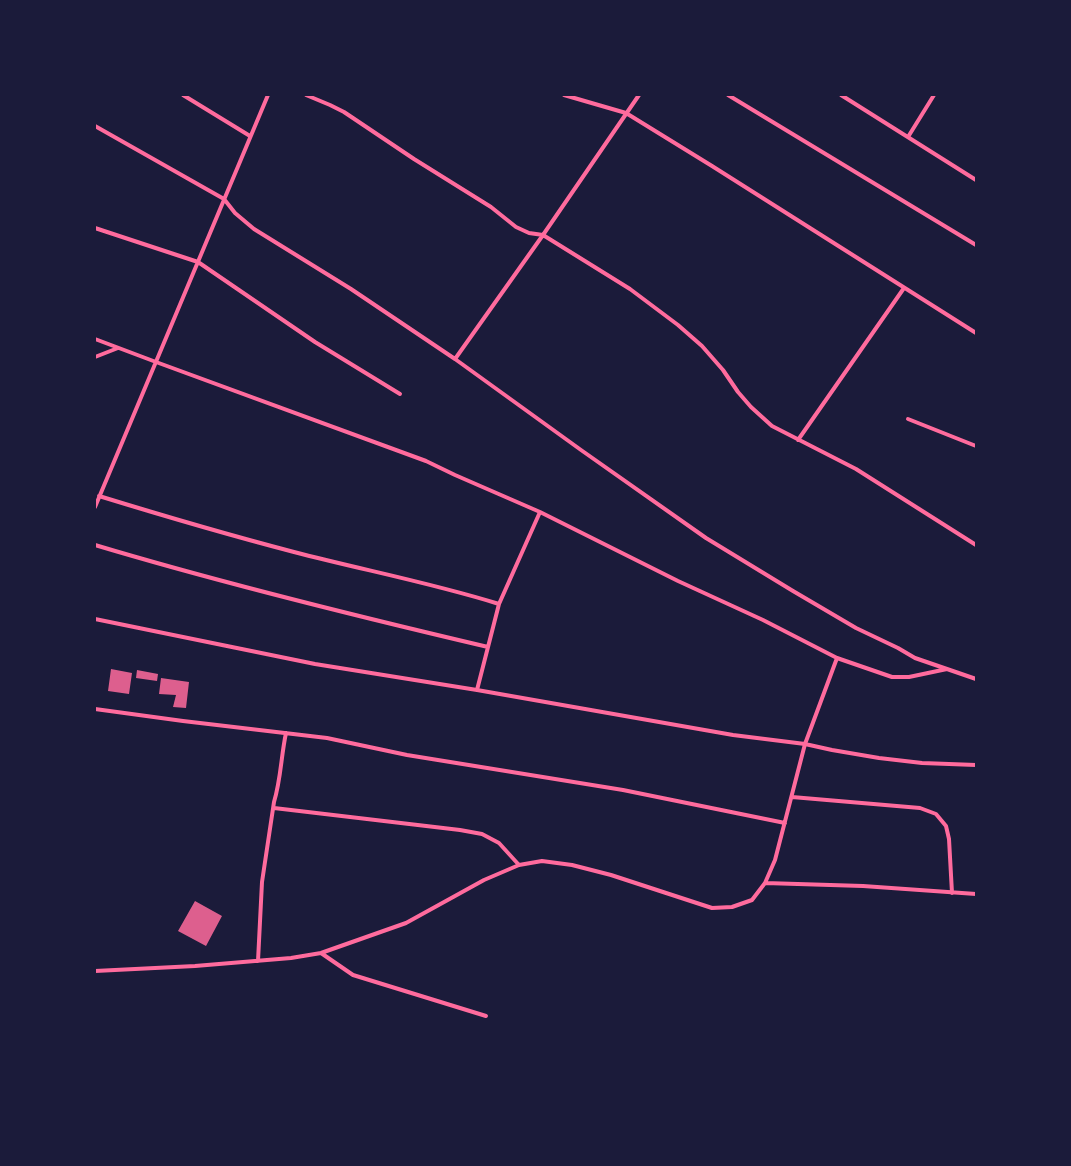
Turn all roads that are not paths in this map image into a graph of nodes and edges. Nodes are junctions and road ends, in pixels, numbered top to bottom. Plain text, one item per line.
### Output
1 (183, 95) edge
2 (268, 95) edge
3 (306, 95) edge
4 (564, 95) edge
5 (640, 95) edge
6 (728, 95) edge
7 (841, 95) edge
8 (934, 95) edge
9 (626, 113) junction
10 (95, 126) edge
11 (250, 136) junction
12 (908, 137) junction
13 (976, 180) edge
14 (224, 198) junction
15 (95, 228) edge
16 (543, 235) junction
17 (976, 245) edge
18 (198, 262) junction
19 (904, 288) junction
20 (976, 333) edge
21 (95, 339) edge
22 (118, 348) junction
23 (95, 358) edge
24 (455, 359) junction
25 (156, 362) junction
26 (400, 394) dead end
27 (908, 419) dead end
28 (798, 440) junction
29 (976, 446) edge
30 (100, 496) junction
31 (95, 507) edge
32 (540, 512) junction
33 (95, 545) edge
34 (976, 546) edge
35 (500, 604) junction
36 (95, 619) edge
37 (488, 647) junction
38 (837, 658) junction
39 (948, 669) junction
40 (976, 679) edge
41 (477, 690) junction
42 (95, 709) edge
43 (286, 733) junction
44 (805, 744) junction
45 (976, 764) edge
46 (792, 797) junction
47 (274, 808) junction
48 (785, 823) junction
49 (519, 865) junction
50 (765, 883) junction
51 (952, 893) junction
52 (976, 894) edge
53 (321, 953) junction
54 (258, 961) junction
55 (95, 971) edge
56 (486, 1016) dead end

1 - 11 street
2 - 11 street
3 - 16 street
4 - 9 street
5 - 9 street
6 - 17 street
7 - 12 street
8 - 12 street
9 - 16 street
9 - 19 street
10 - 14 street
11 - 14 street
12 - 13 street
14 - 18 street
14 - 24 street
15 - 18 street
16 - 24 street
16 - 28 street
18 - 25 street
18 - 26 street
19 - 20 street
19 - 28 street
21 - 22 street
22 - 23 street
22 - 25 street
24 - 39 street
25 - 30 street
25 - 32 street
27 - 29 street
28 - 34 street
30 - 31 street
30 - 35 street
32 - 35 street
32 - 38 street
33 - 37 street
35 - 37 street
36 - 41 street
37 - 41 street
38 - 39 street
38 - 44 street
39 - 40 street
41 - 44 street
42 - 43 street
43 - 47 street
43 - 48 street
44 - 45 street
44 - 46 street
46 - 48 street
46 - 51 street
47 - 49 street
47 - 54 street
48 - 50 street
49 - 50 street
49 - 53 street
50 - 51 street
51 - 52 street
53 - 54 street
53 - 56 street
54 - 55 street

